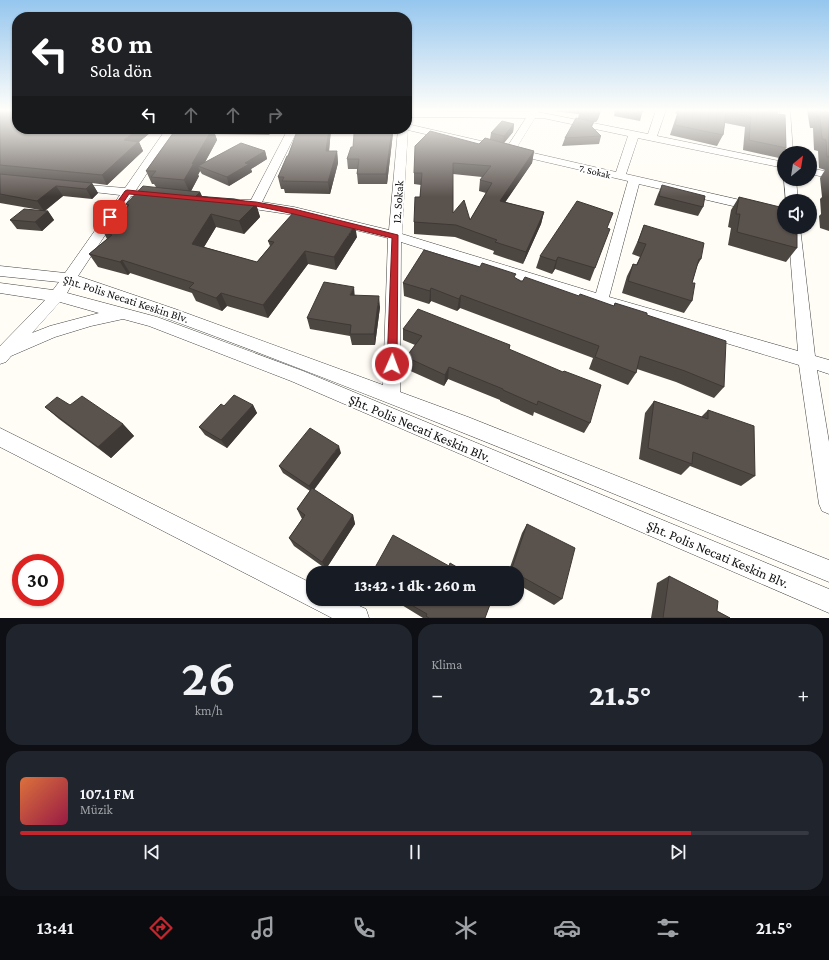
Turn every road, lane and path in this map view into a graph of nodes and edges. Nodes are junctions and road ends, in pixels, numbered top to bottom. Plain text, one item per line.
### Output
1 (164, 139) edge
2 (288, 139) edge
3 (402, 139) edge
4 (456, 139) edge
5 (517, 139) edge
6 (632, 139) edge
7 (661, 139) edge
8 (510, 151) junction
9 (777, 164) edge
10 (817, 172) edge
11 (829, 175) edge
12 (620, 177) junction
13 (634, 180) junction
14 (60, 185) edge
15 (127, 192) junction
16 (165, 196) edge
17 (218, 200) edge
18 (256, 204) junction
19 (777, 212) edge
20 (795, 234) edge
21 (396, 236) junction
22 (0, 271) edge
23 (68, 278) junction
24 (0, 288) edge
25 (57, 296) junction
26 (601, 300) junction
27 (123, 313) junction
28 (2, 355) edge
29 (807, 360) junction
30 (829, 367) edge
31 (391, 396) junction
32 (0, 437) edge
33 (829, 504) edge
34 (829, 571) edge
35 (306, 592) edge
36 (829, 601) edge
37 (333, 606) edge
38 (357, 618) edge

1 - 15 street
2 - 18 street
3 - 21 street, 12. Sokak
4 - 8 street, 7. Sokak
5 - 8 street
6 - 12 street
7 - 9 street
8 - 12 street, 7. Sokak
10 - 11 street
12 - 13 street, 7. Sokak
13 - 19 street, 7. Sokak
13 - 26 street
14 - 15 street
15 - 16 street
15 - 23 street
17 - 18 street
18 - 21 street
20 - 29 street
21 - 26 street
21 - 31 street, 12. Sokak
22 - 23 street, Şht. Polis Necati Keskin Blv.
23 - 25 street
23 - 31 street, Şht. Polis Necati Keskin Blv.
24 - 25 street, Şht. Polis Necati Keskin Blv.
25 - 27 street, Şht. Polis Necati Keskin Blv.
25 - 28 street
26 - 29 street
27 - 28 street
27 - 36 street, Şht. Polis Necati Keskin Blv.
29 - 30 street
29 - 33 street
31 - 34 street, Şht. Polis Necati Keskin Blv.
32 - 35 street
37 - 38 street

